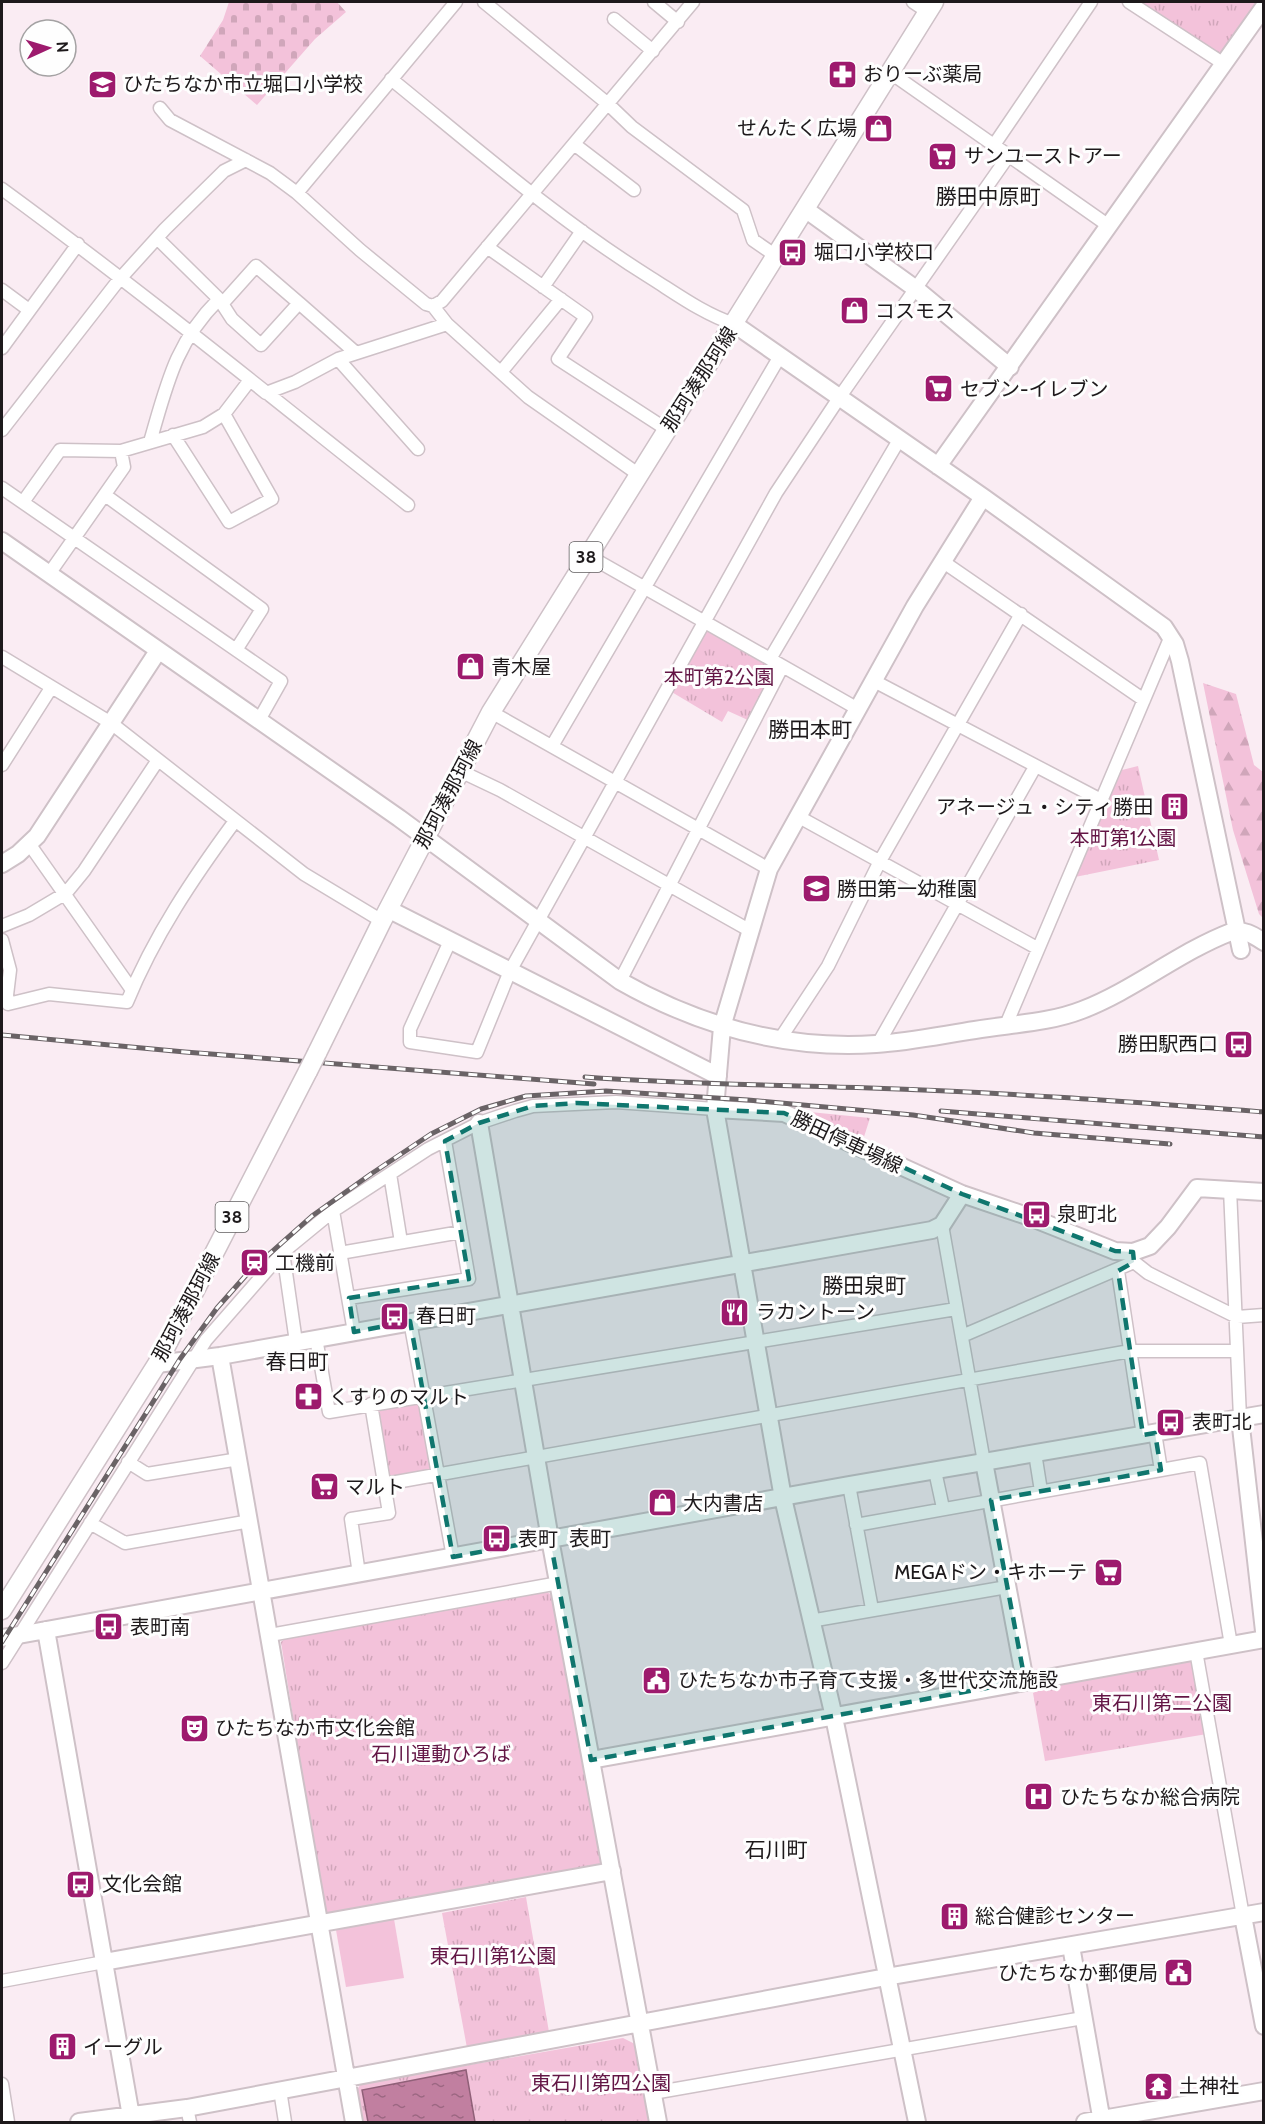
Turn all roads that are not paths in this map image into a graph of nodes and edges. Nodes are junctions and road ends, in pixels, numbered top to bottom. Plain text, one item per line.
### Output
1 (456, 2) edge
2 (484, 2) edge
3 (654, 2) edge
4 (693, 2) edge
5 (1091, 2) edge
6 (1129, 2) edge
7 (925, 5) edge
8 (1263, 7) edge
9 (614, 19) dead end
10 (678, 22) junction
11 (653, 51) junction
12 (1224, 64) junction
13 (891, 73) junction
14 (391, 79) junction
15 (608, 104) junction
16 (160, 108) dead end
17 (574, 144) junction
18 (994, 145) junction
19 (1009, 155) junction
20 (246, 160) junction
21 (2, 189) edge
22 (634, 190) dead end
23 (297, 193) junction
24 (533, 196) junction
25 (805, 209) junction
26 (1109, 226) junction
27 (582, 231) junction
28 (157, 238) junction
29 (78, 244) junction
30 (487, 247) junction
31 (776, 256) junction
32 (121, 277) junction
33 (543, 287) junction
34 (916, 289) junction
35 (2, 290) edge
36 (561, 299) junction
37 (221, 301) junction
38 (299, 303) junction
39 (433, 306) junction
40 (29, 310) junction
41 (447, 324) junction
42 (734, 324) junction
43 (189, 334) junction
44 (2, 348) edge
45 (356, 353) junction
46 (780, 356) junction
47 (338, 359) junction
48 (1010, 367) junction
49 (501, 372) junction
50 (250, 380) junction
51 (266, 393) junction
52 (838, 398) junction
53 (224, 414) junction
54 (666, 429) junction
55 (2, 430) edge
56 (172, 435) junction
57 (899, 440) junction
58 (150, 442) junction
59 (418, 449) dead end
60 (121, 451) junction
61 (938, 466) junction
62 (638, 474) junction
63 (2, 488) edge
64 (105, 495) junction
65 (983, 497) junction
66 (23, 502) junction
67 (408, 505) dead end
68 (73, 539) junction
69 (2, 541) edge
70 (587, 555) junction
71 (942, 561) junction
72 (49, 574) junction
73 (643, 588) junction
74 (1021, 614) junction
75 (703, 623) junction
76 (1171, 636) junction
77 (236, 650) junction
78 (158, 651) junction
79 (2, 657) edge
80 (770, 659) junction
81 (782, 667) junction
82 (874, 681) junction
83 (51, 688) junction
84 (1144, 700) junction
85 (858, 709) junction
86 (491, 712) junction
87 (259, 720) junction
88 (111, 723) junction
89 (956, 725) junction
90 (552, 746) junction
91 (158, 760) junction
92 (2, 765) edge
93 (1035, 766) junction
94 (460, 771) junction
95 (614, 781) junction
96 (1101, 800) junction
97 (799, 817) junction
98 (235, 820) junction
99 (699, 830) junction
100 (425, 837) junction
101 (584, 837) junction
102 (30, 844) junction
103 (880, 861) junction
104 (2, 864) edge
105 (769, 869) junction
106 (670, 886) junction
107 (66, 892) junction
108 (956, 902) junction
109 (385, 915) junction
110 (538, 922) junction
111 (2, 926) edge
112 (749, 930) junction
113 (1239, 930) junction
114 (2, 940) edge
115 (450, 941) junction
116 (1263, 942) edge
117 (1037, 948) junction
118 (1241, 950) dead end
119 (510, 971) junction
120 (620, 981) junction
121 (132, 990) junction
122 (1006, 1025) junction
123 (722, 1027) junction
124 (780, 1039) junction
125 (878, 1044) junction
126 (718, 1076) junction
127 (715, 1109) junction
128 (479, 1123) junction
129 (445, 1141) junction
130 (390, 1174) junction
131 (1230, 1189) junction
132 (1263, 1192) edge
133 (962, 1194) junction
134 (333, 1211) junction
135 (942, 1225) junction
136 (461, 1232) junction
137 (401, 1242) junction
138 (283, 1252) junction
139 (340, 1252) junction
140 (1133, 1257) junction
141 (742, 1264) junction
142 (1118, 1271) junction
143 (349, 1298) junction
144 (510, 1305) junction
145 (956, 1309) junction
146 (1263, 1315) edge
147 (1237, 1317) junction
148 (410, 1321) junction
149 (354, 1332) junction
150 (962, 1336) junction
151 (316, 1338) junction
152 (296, 1342) junction
153 (756, 1342) junction
154 (1130, 1351) junction
155 (1237, 1351) junction
156 (220, 1356) junction
157 (194, 1359) junction
158 (157, 1364) junction
159 (970, 1379) junction
160 (523, 1380) junction
161 (425, 1396) junction
162 (371, 1404) junction
163 (1263, 1414) edge
164 (769, 1415) junction
165 (1240, 1418) junction
166 (1149, 1434) junction
167 (1035, 1453) junction
168 (536, 1455) junction
169 (239, 1459) junction
170 (128, 1462) junction
171 (984, 1462) junction
172 (1161, 1470) junction
173 (935, 1471) junction
174 (439, 1473) junction
175 (384, 1484) junction
176 (849, 1485) junction
177 (1041, 1491) junction
178 (783, 1498) junction
179 (992, 1500) junction
180 (943, 1508) junction
181 (250, 1521) junction
182 (90, 1522) junction
183 (856, 1525) junction
184 (550, 1539) junction
185 (453, 1557) junction
186 (359, 1574) junction
187 (559, 1583) junction
188 (1007, 1587) junction
189 (263, 1592) junction
190 (872, 1609) junction
191 (2, 1610) edge
192 (810, 1621) junction
193 (46, 1630) junction
194 (1263, 1631) edge
195 (20, 1635) junction
196 (270, 1635) junction
197 (2, 1638) edge
198 (1263, 1639) edge
199 (1231, 1645) junction
200 (1196, 1652) junction
201 (2, 1664) edge
202 (1025, 1681) junction
203 (834, 1717) junction
204 (591, 1760) junction
205 (612, 1872) junction
206 (1263, 1912) edge
207 (1243, 1916) junction
208 (320, 1924) junction
209 (1071, 1946) junction
210 (104, 1962) junction
211 (886, 1977) junction
212 (2, 1981) edge
213 (1083, 2018) junction
214 (640, 2023) junction
215 (1263, 2026) edge
216 (901, 2049) junction
217 (346, 2077) junction
218 (2, 2084) edge
219 (280, 2090) junction
220 (1263, 2091) edge
221 (653, 2093) junction
222 (189, 2115) edge
223 (132, 2120) edge
224 (8, 2122) edge
225 (79, 2122) edge
226 (285, 2122) edge
227 (354, 2122) edge
228 (658, 2122) edge
229 (917, 2122) edge
230 (1096, 2122) edge

1 - 14 street
2 - 15 street
3 - 10 street
4 - 10 street
5 - 18 street
6 - 12 street
7 - 13 main road, 那珂湊那珂線 / 38
8 - 12 street
9 - 11 street
10 - 11 street
11 - 15 street
12 - 26 street
13 - 18 street
13 - 25 main road, 那珂湊那珂線 / 38
14 - 23 street
14 - 24 street
15 - 17 street
15 - 31 street
16 - 20 street
17 - 22 street
17 - 24 street
18 - 19 street
19 - 26 street
19 - 34 street
20 - 23 street
20 - 28 street
21 - 29 street
23 - 39 street
24 - 27 street
24 - 30 street
25 - 31 main road, 那珂湊那珂線 / 38
25 - 34 street
26 - 48 street
27 - 33 street
27 - 42 street
28 - 32 street
28 - 37 street
29 - 32 street
29 - 40 street
30 - 33 street
30 - 39 street
31 - 42 main road, 那珂湊那珂線 / 38
32 - 43 street
32 - 55 street
33 - 36 street
34 - 48 street
34 - 52 street
35 - 40 street
36 - 49 street
36 - 54 street
37 - 38 street
37 - 38 street
37 - 43 street
38 - 45 street
39 - 41 street
40 - 44 street
41 - 45 street
41 - 49 street
42 - 46 street
42 - 54 main road, 那珂湊那珂線 / 38
43 - 50 street
43 - 58 street
45 - 47 street
46 - 52 street
46 - 73 street
47 - 51 street
47 - 59 street
48 - 61 street
49 - 62 street
50 - 51 street
50 - 53 street
51 - 67 street
52 - 57 street
52 - 75 street
53 - 56 street
53 - 56 street
54 - 62 main road, 那珂湊那珂線 / 38
56 - 58 street
57 - 61 street
57 - 80 street
58 - 60 street
60 - 64 street
60 - 66 street
61 - 65 street
62 - 70 main road, 那珂湊那珂線 / 38
63 - 66 street
64 - 68 street
64 - 77 street
65 - 71 street
65 - 76 street
66 - 68 street
68 - 72 street
68 - 77 street
69 - 72 street
70 - 73 street
70 - 86 main road, 那珂湊那珂線 / 38
71 - 74 street
71 - 82 street
72 - 78 street
73 - 75 street
73 - 90 street
74 - 84 street
74 - 89 street
75 - 80 street
75 - 95 street
76 - 84 street
76 - 113 street
77 - 87 street
78 - 87 street
78 - 88 street
79 - 83 street
80 - 81 street
81 - 85 street
81 - 99 street
82 - 85 street
82 - 89 street
83 - 88 street
83 - 92 street
84 - 96 street
85 - 97 street
86 - 90 street
86 - 94 main road, 那珂湊那珂線 / 38
87 - 100 street
88 - 91 street
88 - 102 street
89 - 93 street
89 - 103 street
90 - 95 street
91 - 98 street
91 - 107 street
93 - 96 street
93 - 108 street
94 - 100 main road, 那珂湊那珂線 / 38
94 - 101 street
95 - 99 street
95 - 101 street
96 - 117 street
97 - 103 street
97 - 105 street
98 - 109 street
98 - 121 street
99 - 105 street
99 - 106 street
100 - 109 main road, 那珂湊那珂線 / 38
100 - 110 street
101 - 106 street
101 - 110 street
102 - 104 street
102 - 107 street
103 - 108 street
103 - 124 street
105 - 112 street
106 - 112 street
106 - 120 street
107 - 111 street
107 - 121 street
108 - 117 street
108 - 125 street
109 - 115 street
109 - 158 main road, 那珂湊那珂線 / 38, bridge
110 - 119 street
110 - 120 street
112 - 123 street
113 - 116 street
113 - 118 street
113 - 122 street
114 - 121 street
115 - 119 street
115 - 119 street
117 - 122 street
119 - 126 street
120 - 123 street
122 - 125 street
123 - 124 street
123 - 126 street
124 - 125 street
126 - 127 street
127 - 128 street
127 - 133 street, 勝田停車場線
127 - 141 street
128 - 129 street
128 - 144 street
129 - 130 street
129 - 136 street
130 - 134 street
130 - 137 street
131 - 132 street
131 - 140 street
131 - 147 street
133 - 135 street
133 - 140 street, 勝田停車場線
134 - 138 street
134 - 139 street
135 - 141 street
135 - 145 street
136 - 137 street
136 - 143 street
137 - 139 street
138 - 152 street
138 - 157 street
139 - 143 street
140 - 142 street
140 - 147 street
141 - 144 street
141 - 153 street
142 - 150 street
142 - 154 street
143 - 149 street
144 - 148 street
144 - 160 street
145 - 150 street
145 - 153 street
146 - 147 street
147 - 155 street
148 - 149 street
148 - 161 street
149 - 151 street
150 - 159 street
151 - 152 street
151 - 162 street
152 - 156 street
153 - 160 street
153 - 164 street
154 - 155 street
154 - 159 street
154 - 166 street
155 - 165 street
156 - 157 street
156 - 169 street
157 - 158 street
157 - 170 street
158 - 191 main road, 那珂湊那珂線 / 38
159 - 164 street
159 - 171 street
160 - 161 street
160 - 168 street
161 - 162 street
161 - 174 street
162 - 175 street
163 - 165 street
164 - 168 street
164 - 178 street
165 - 166 street
165 - 194 street
166 - 167 street
166 - 172 street
167 - 171 street
167 - 177 street
168 - 174 street
168 - 184 street
169 - 170 street
169 - 181 street
170 - 182 street
171 - 173 street
171 - 179 street
172 - 177 street
172 - 199 street
173 - 176 street
173 - 180 street
174 - 175 street
174 - 185 street
175 - 186 street
176 - 178 street
176 - 183 street
177 - 179 street
178 - 184 street
178 - 192 street
179 - 180 street
179 - 188 street
180 - 183 street
181 - 182 street
181 - 189 street
182 - 195 street
183 - 190 street
184 - 185 street
184 - 187 street
185 - 186 street
186 - 189 street
187 - 196 street
187 - 204 street
188 - 190 street
188 - 202 street
189 - 193 street
189 - 196 street
190 - 192 street
192 - 203 street
193 - 195 street
193 - 210 street
195 - 197 street
195 - 201 street
196 - 208 street
198 - 199 street
199 - 200 street
200 - 202 street
200 - 207 street
202 - 203 street
203 - 204 street
203 - 211 street
204 - 205 street
205 - 208 street
205 - 214 street
206 - 207 street
207 - 209 street
207 - 215 street
208 - 210 street
208 - 217 street
209 - 211 street
209 - 213 street
210 - 212 street
210 - 223 street
211 - 214 street
211 - 216 street
213 - 216 street
213 - 230 street
214 - 217 street
214 - 221 street
216 - 221 street
216 - 229 street
217 - 219 street
217 - 227 street
218 - 224 street
219 - 222 street
219 - 226 street
220 - 230 street
221 - 228 street
222 - 223 street
223 - 225 street

